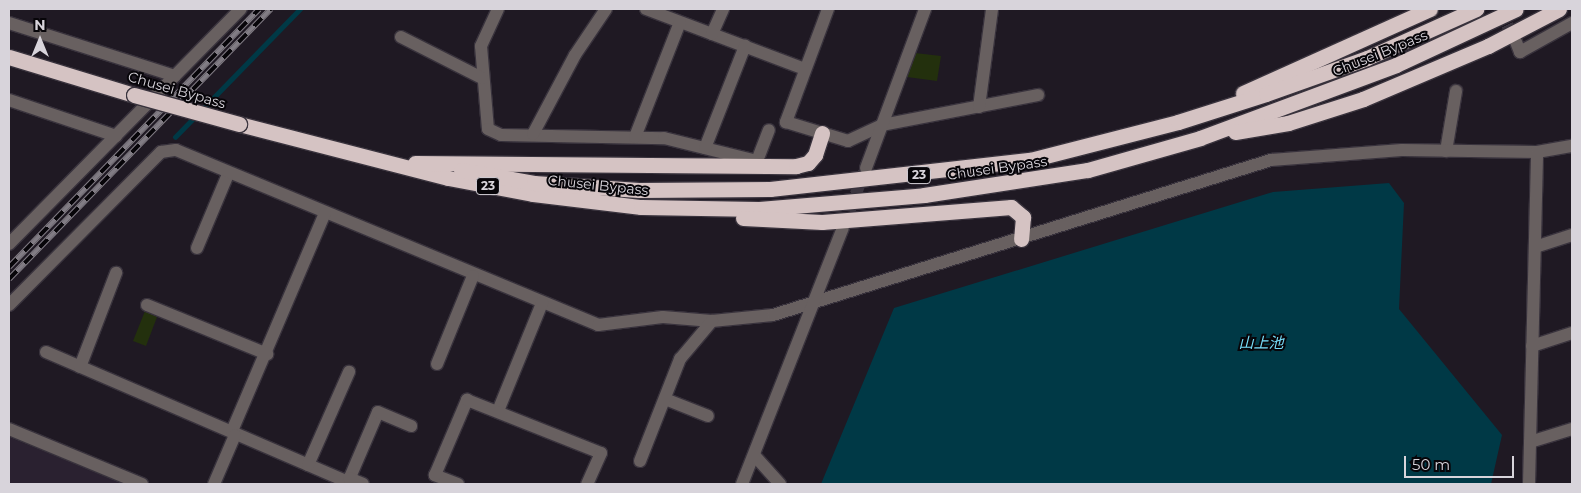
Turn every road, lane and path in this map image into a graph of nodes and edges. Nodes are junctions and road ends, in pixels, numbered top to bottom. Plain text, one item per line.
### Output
1 (241, 9) edge
2 (498, 9) edge
3 (606, 9) edge
4 (646, 9) edge
5 (723, 9) edge
6 (828, 9) edge
7 (925, 9) edge
8 (992, 9) edge
9 (1430, 9) edge
10 (1476, 9) edge
11 (1516, 9) edge
12 (1559, 9) edge
13 (680, 22) junction
14 (9, 23) edge
15 (1572, 23) edge
16 (712, 34) junction
17 (401, 37) dead end
18 (1516, 42) dead end
19 (744, 46) junction
20 (9, 57) edge
21 (806, 69) junction
22 (175, 76) junction
23 (482, 78) junction
24 (1456, 91) dead end
25 (1038, 95) dead end
26 (9, 100) edge
27 (979, 107) junction
28 (1178, 122) junction
29 (882, 125) junction
30 (769, 130) dead end
31 (822, 133) junction
32 (533, 134) junction
33 (116, 136) junction
34 (635, 137) junction
35 (1200, 138) junction
36 (1572, 146) edge
37 (705, 148) junction
38 (338, 149) junction
39 (1446, 151) junction
40 (1537, 152) junction
41 (415, 163) junction
42 (866, 168) tunnel mouth
43 (229, 172) junction
44 (668, 208) junction
45 (325, 213) junction
46 (843, 228) tunnel mouth
47 (1572, 235) edge
48 (1020, 239) junction
49 (9, 244) edge
50 (1535, 247) junction
51 (197, 248) dead end
52 (116, 273) dead end
53 (473, 276) junction
54 (815, 302) junction
55 (542, 303) junction
56 (9, 305) edge
57 (147, 305) dead end
58 (712, 321) junction
59 (1572, 333) edge
60 (1532, 346) junction
61 (46, 352) dead end
62 (266, 354) junction
63 (437, 364) dead end
64 (80, 366) junction
65 (349, 372) dead end
66 (665, 399) junction
67 (498, 411) junction
68 (708, 416) dead end
69 (411, 426) dead end
70 (9, 429) edge
71 (1572, 429) edge
72 (233, 433) junction
73 (1530, 442) junction
74 (754, 455) junction
75 (640, 461) dead end
76 (308, 465) junction
77 (350, 478) junction
78 (142, 484) edge
79 (214, 484) edge
80 (363, 484) edge
81 (458, 484) edge
82 (587, 484) edge
83 (742, 484) edge
84 (780, 484) edge
85 (1529, 484) edge

1 - 22 street
2 - 23 street
3 - 32 street
4 - 13 street
5 - 16 street
6 - 21 street
7 - 29 street
8 - 27 street
9 - 28 highway
10 - 28 highway, Chusei Bypass / 23
11 - 35 highway, Chusei Bypass / 23
12 - 35 highway
13 - 16 street
13 - 34 street
14 - 22 street
15 - 18 street
16 - 19 street
17 - 23 street
19 - 21 street
19 - 37 street
20 - 38 highway, Chusei Bypass / 23, bridge
21 - 31 street
22 - 33 street
23 - 32 street
24 - 39 street
25 - 27 street
26 - 33 street
27 - 29 street
28 - 41 highway, Chusei Bypass / 23
29 - 31 street
29 - 42 street
30 - 37 street
31 - 41 highway
32 - 34 street
33 - 49 street
34 - 37 street
35 - 44 highway, Chusei Bypass / 23
36 - 40 street
38 - 41 highway, Chusei Bypass / 23
38 - 44 highway, Chusei Bypass / 23
39 - 40 street
39 - 48 street
40 - 50 street
43 - 45 street
43 - 51 street
43 - 56 street
44 - 48 highway
45 - 53 street
45 - 62 street
46 - 54 street
47 - 50 street
48 - 54 street
50 - 60 street
52 - 64 street
53 - 55 street
53 - 63 street
54 - 58 street
54 - 74 street
55 - 58 street
55 - 67 street
57 - 62 street
58 - 66 street
59 - 60 street
60 - 73 street
61 - 64 street
62 - 72 street
64 - 72 street
65 - 76 street
66 - 68 street
66 - 75 street
67 - 81 street
67 - 82 street
69 - 77 street
70 - 78 street
71 - 73 street
72 - 76 street
72 - 79 street
73 - 85 street
74 - 83 street
74 - 84 street
76 - 77 street
77 - 80 street

